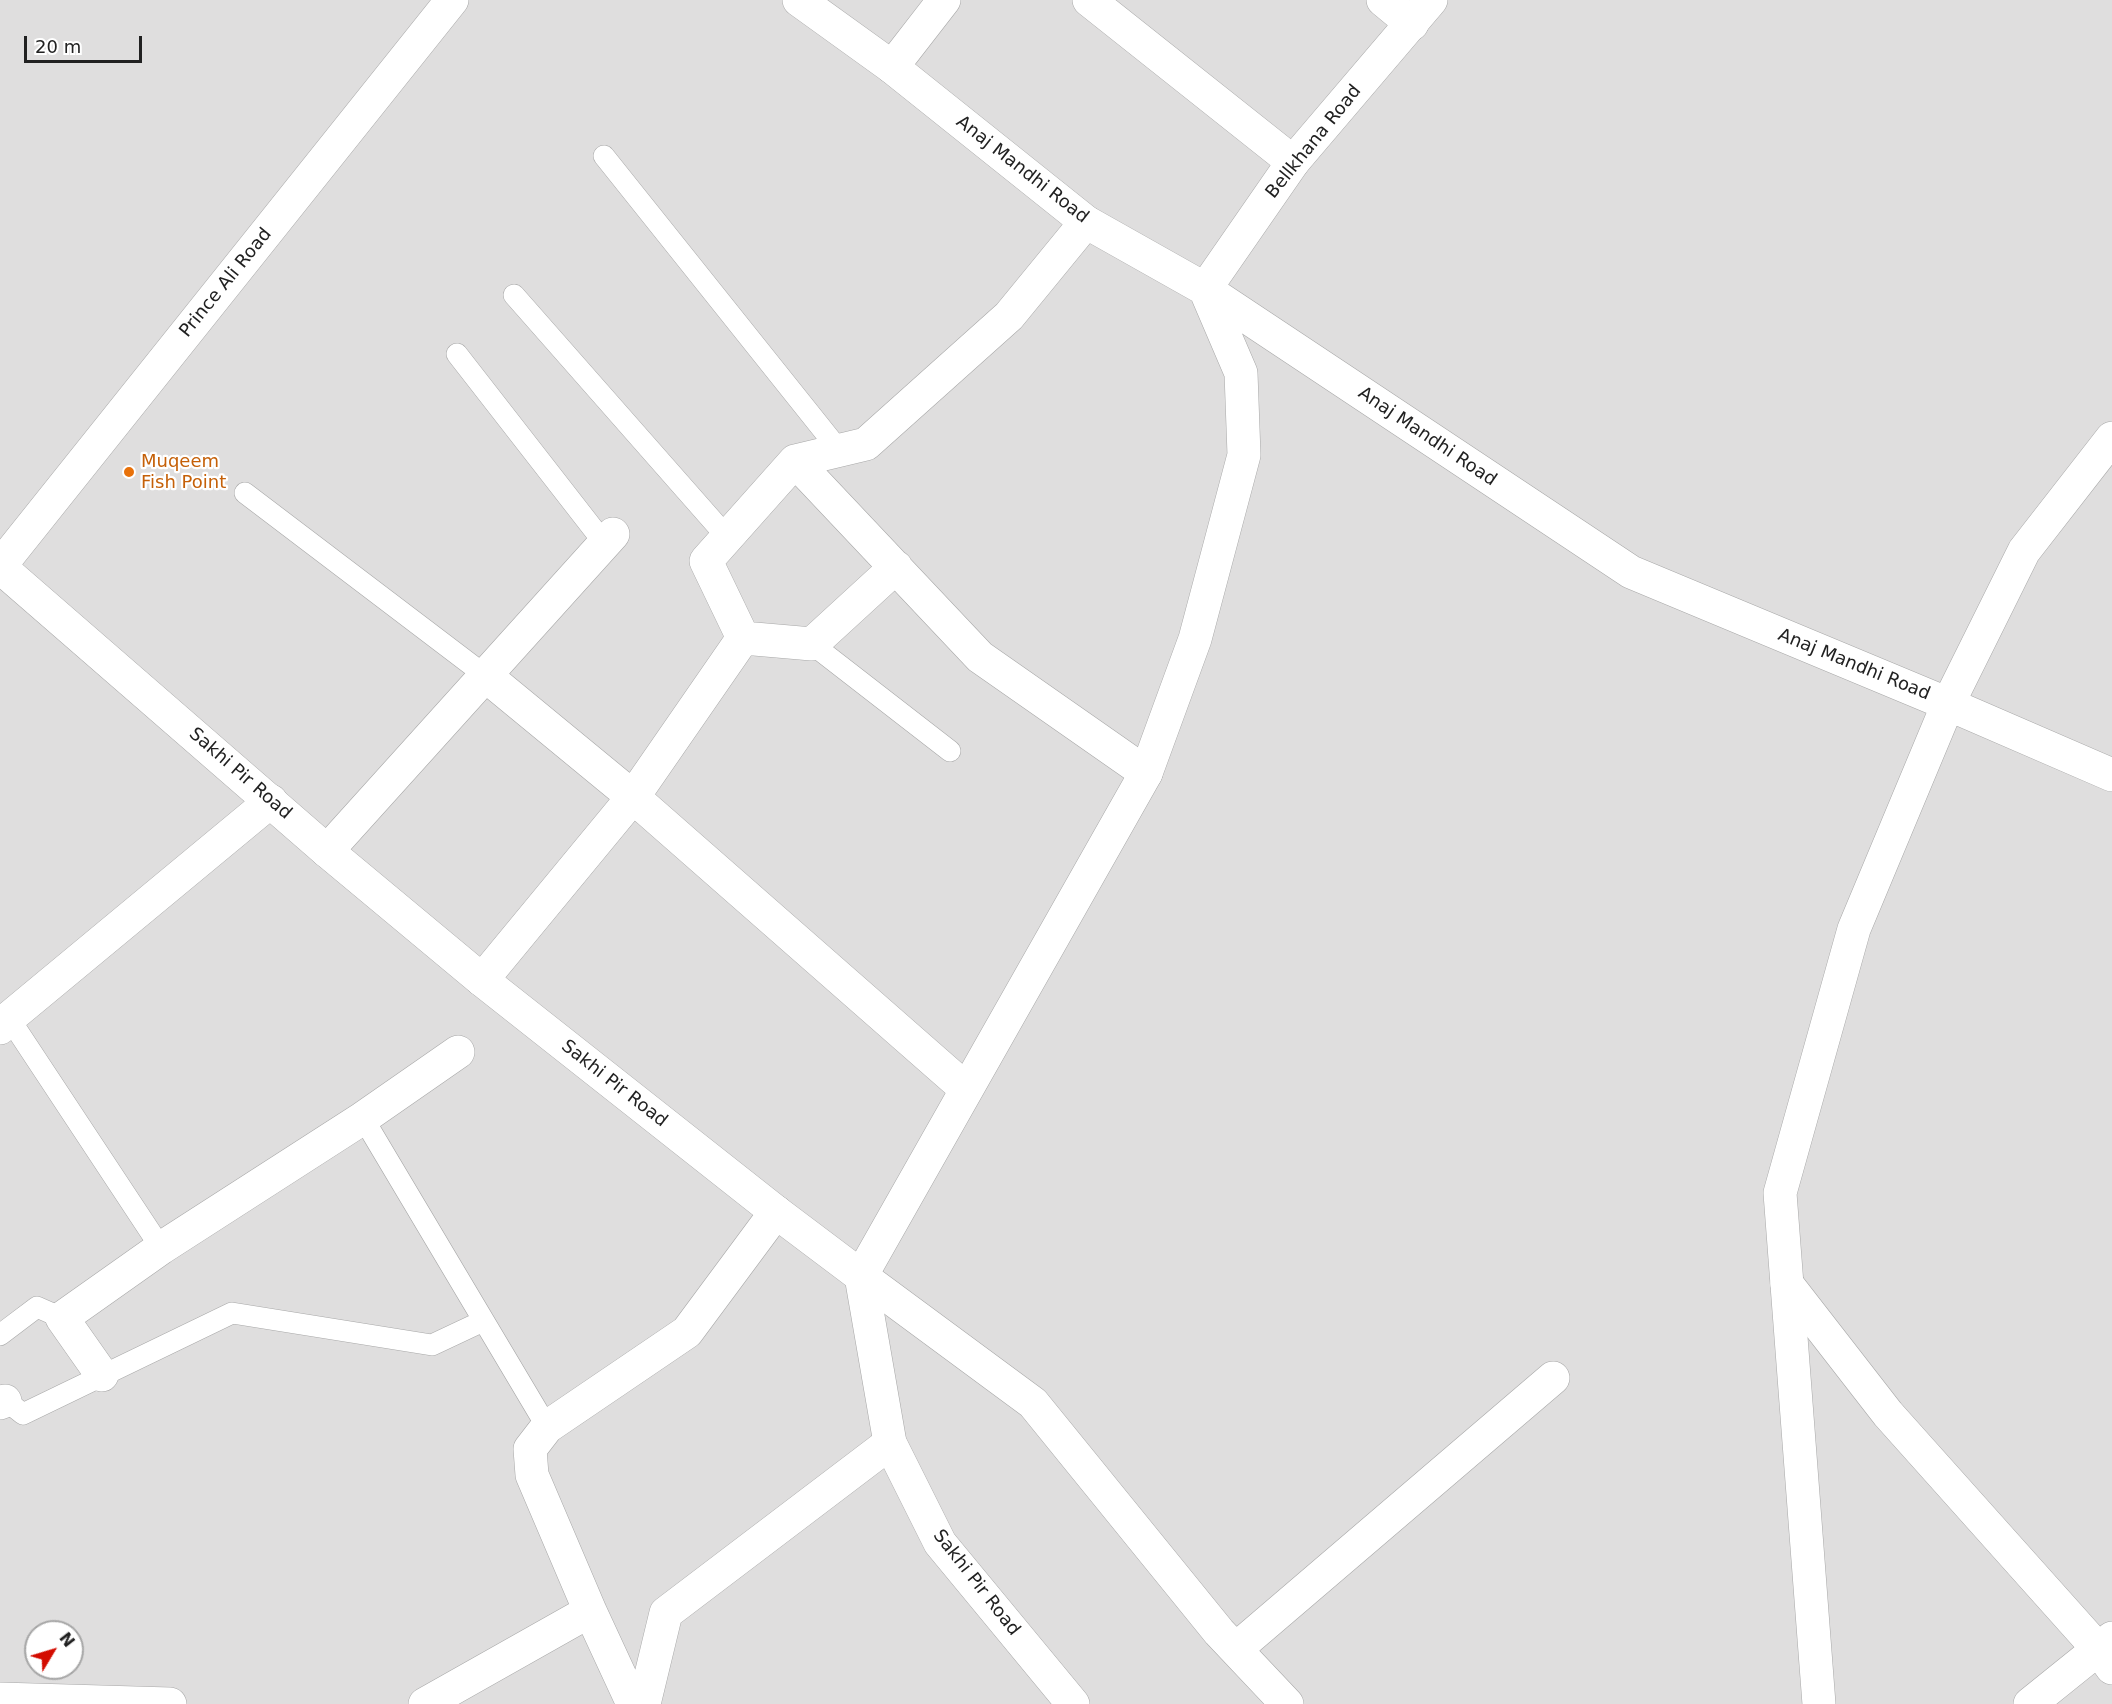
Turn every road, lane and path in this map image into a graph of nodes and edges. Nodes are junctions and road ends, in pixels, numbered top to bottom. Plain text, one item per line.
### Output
1 (452, 0) edge
2 (799, 0) edge
3 (945, 0) edge
4 (1089, 0) edge
5 (1383, 0) edge
6 (1422, 12) edge
7 (892, 67) junction
8 (604, 156) dead end
9 (1293, 162) junction
10 (1086, 222) junction
11 (1205, 289) junction
12 (514, 295) dead end
13 (457, 354) dead end
14 (2112, 438) edge
15 (839, 450) junction
16 (795, 461) junction
17 (245, 493) dead end
18 (727, 537) junction
19 (609, 539) joint
20 (0, 567) edge
21 (896, 567) junction
22 (742, 638) junction
23 (812, 644) junction
24 (486, 676) junction
25 (1948, 704) junction
26 (950, 751) dead end
27 (1146, 773) junction
28 (2112, 775) edge
29 (633, 797) junction
30 (272, 801) junction
31 (327, 851) junction
32 (482, 980) junction
33 (5, 1023) edge
34 (458, 1052) dead end
35 (966, 1089) junction
36 (363, 1118) junction
37 (776, 1212) junction
38 (161, 1248) junction
39 (861, 1276) junction
40 (1787, 1284) junction
41 (62, 1318) junction
42 (483, 1321) junction
43 (0, 1335) edge
44 (102, 1375) junction
45 (1553, 1378) dead end
46 (2, 1400) edge
47 (547, 1427) junction
48 (890, 1443) junction
49 (590, 1611) junction
50 (1236, 1649) junction
51 (2108, 1652) edge
52 (0, 1699) edge
53 (170, 1704) edge
54 (425, 1704) edge
55 (633, 1704) edge
56 (644, 1704) edge
57 (1073, 1704) edge
58 (1287, 1704) edge
59 (1819, 1704) edge
60 (2030, 1704) edge

1 - 20 street, Prince Ali Road
2 - 7 street, Anaj Mandhi Road
3 - 7 street
4 - 9 street
5 - 6 street
6 - 9 street, Bellkhana Road
7 - 10 street, Anaj Mandhi Road
8 - 15 lane
9 - 11 street, Bellkhana Road
10 - 11 street, Anaj Mandhi Road
10 - 15 street
11 - 25 street, Anaj Mandhi Road
11 - 27 street
12 - 18 lane
13 - 19 lane
14 - 25 street
15 - 16 street
16 - 18 street
16 - 21 street
17 - 24 lane
18 - 22 street
19 - 24 street
20 - 30 street, Sakhi Pir Road
21 - 23 street
21 - 27 street
22 - 23 street
22 - 29 street
23 - 26 lane
24 - 29 street
24 - 31 street
25 - 28 street, Anaj Mandhi Road
25 - 40 street
27 - 35 street
29 - 32 street
29 - 35 street
30 - 31 street, Sakhi Pir Road
30 - 33 street
31 - 32 street, Sakhi Pir Road
32 - 37 street, Sakhi Pir Road
33 - 38 lane
34 - 36 street
35 - 39 street
36 - 38 street
36 - 42 lane
37 - 39 street, Sakhi Pir Road
37 - 47 street
38 - 41 street
39 - 48 street, Sakhi Pir Road
39 - 50 street
40 - 51 street
40 - 59 street
41 - 43 lane
41 - 44 street
42 - 44 lane
42 - 47 lane
44 - 46 lane
45 - 50 street
47 - 49 street
48 - 56 street
48 - 57 street, Sakhi Pir Road
49 - 54 street
49 - 55 street
50 - 58 street
51 - 60 street
52 - 53 street

